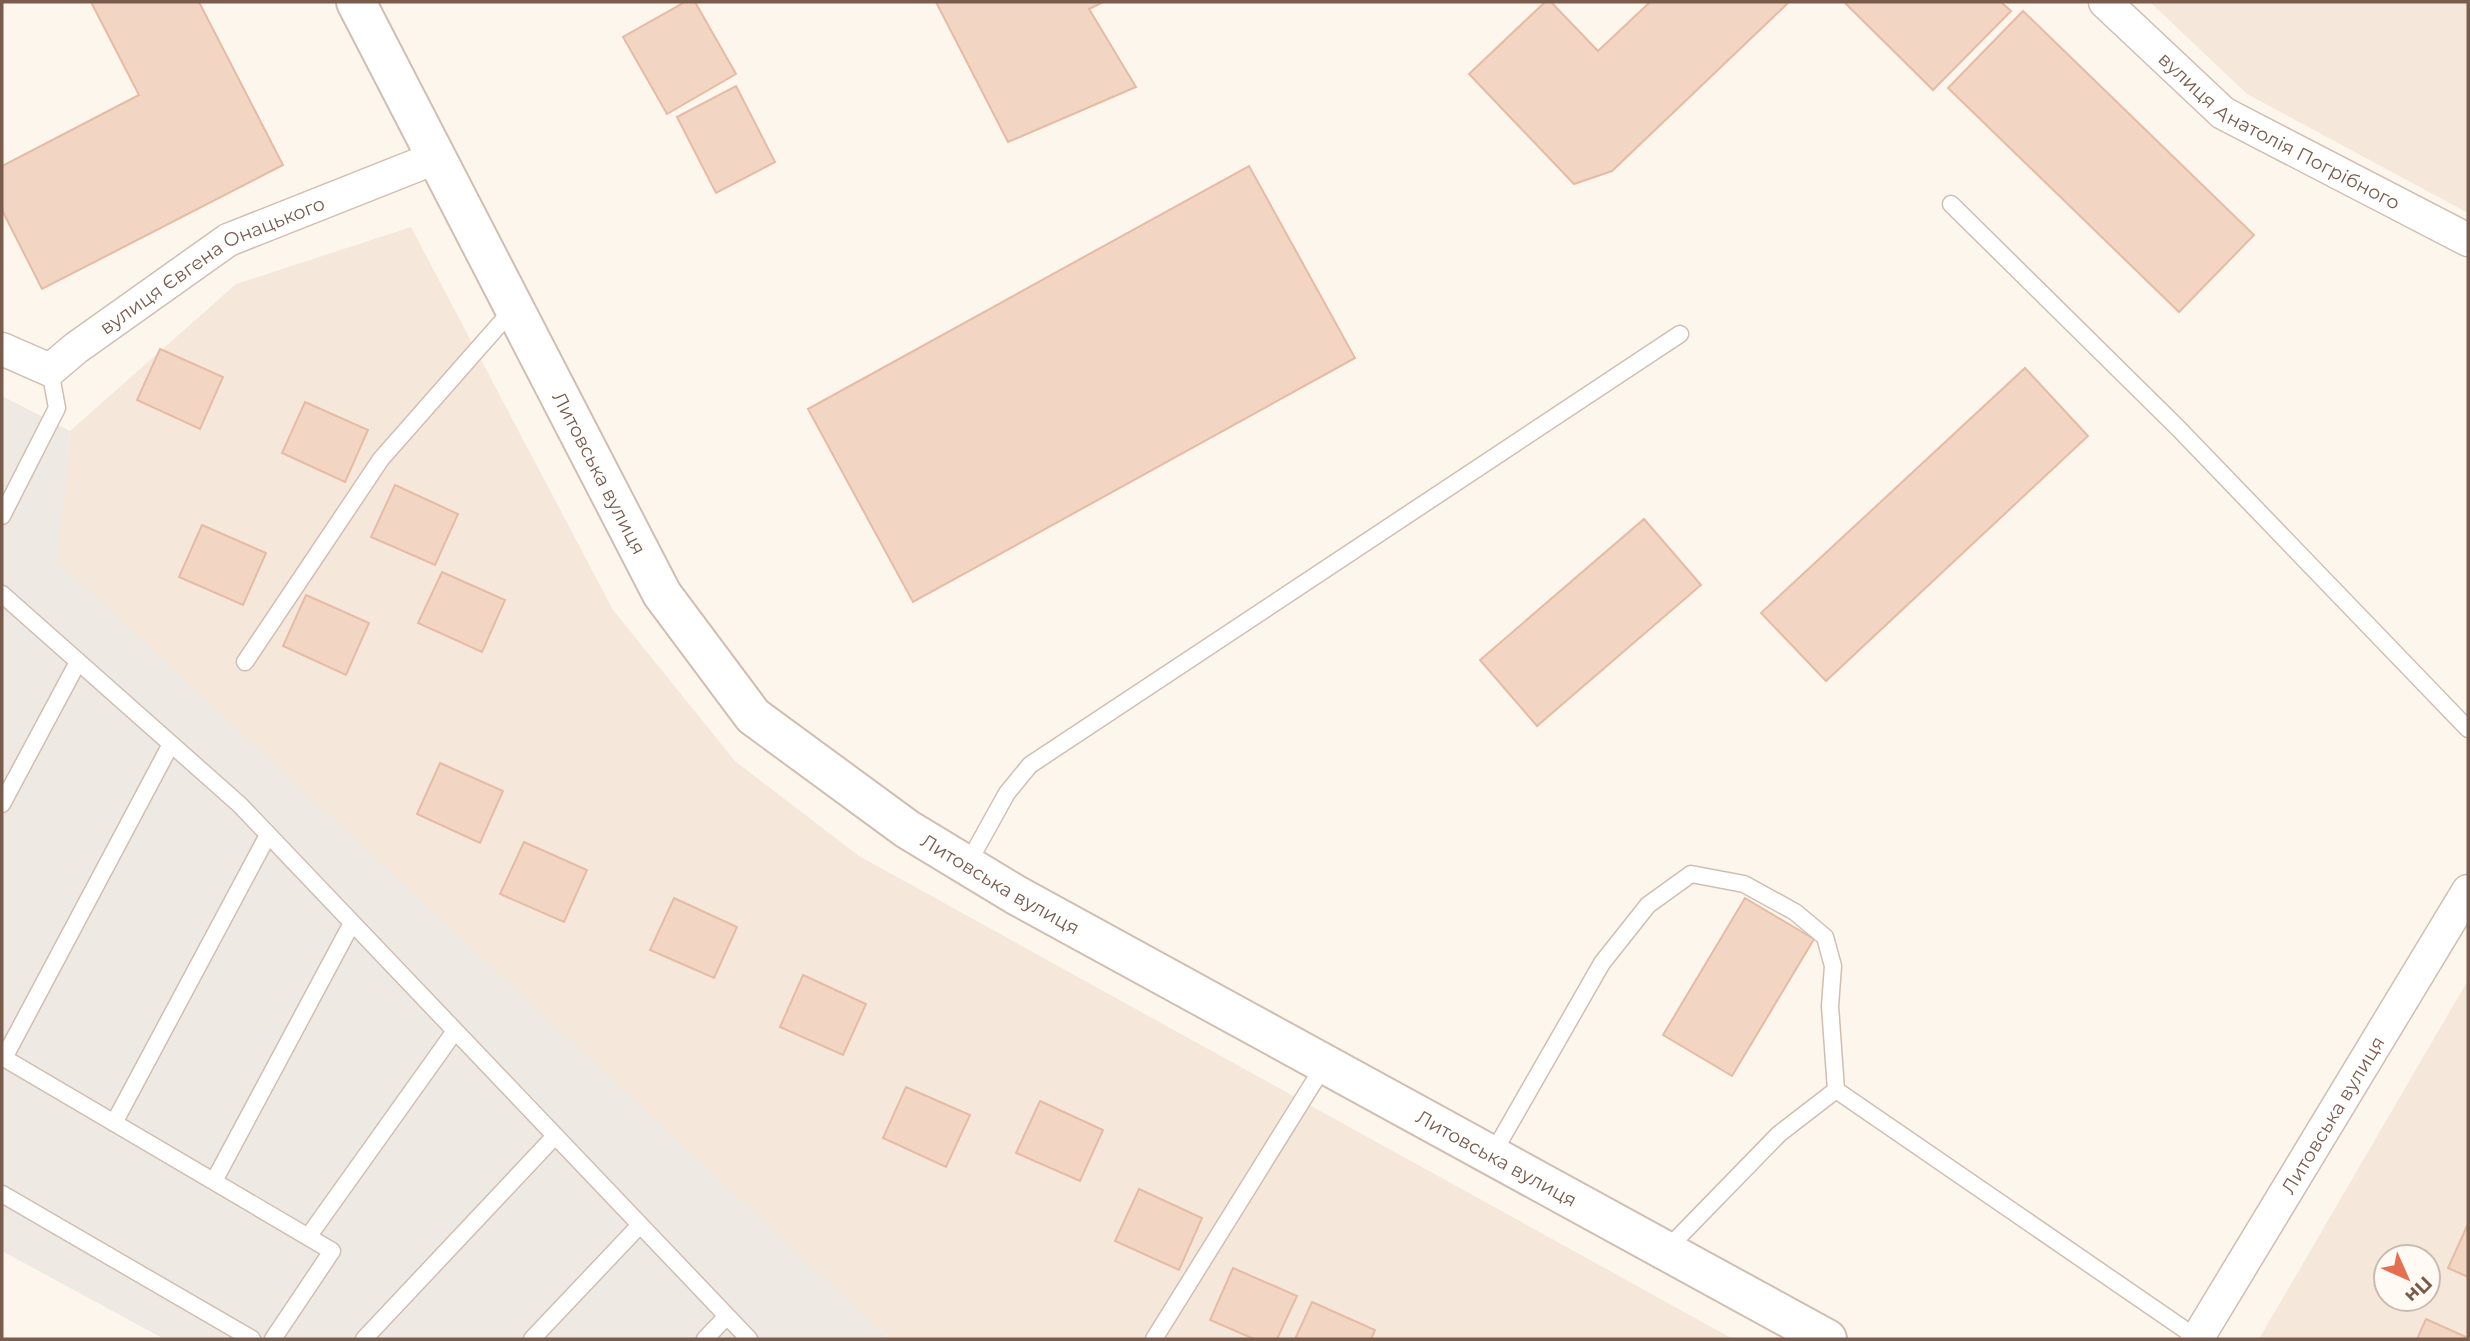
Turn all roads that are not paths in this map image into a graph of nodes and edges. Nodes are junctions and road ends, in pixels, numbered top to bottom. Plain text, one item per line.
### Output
1 (356, 2) edge
2 (2105, 2) edge
3 (435, 158) junction
4 (1951, 204) dead end
5 (2468, 240) edge
6 (513, 309) junction
7 (1680, 334) dead end
8 (2, 349) edge
9 (50, 370) junction
10 (2, 516) edge
11 (2, 594) edge
12 (78, 662) junction
13 (245, 662) dead end
14 (2468, 729) edge
15 (171, 744) junction
16 (2, 804) edge
17 (268, 835) junction
18 (967, 865) junction
19 (2468, 891) edge
20 (352, 923) junction
21 (455, 1031) junction
22 (3, 1058) edge
23 (1325, 1064) junction
24 (1836, 1090) junction
25 (114, 1123) junction
26 (555, 1136) junction
27 (1492, 1155) junction
28 (214, 1181) junction
29 (2, 1194) edge
30 (640, 1225) junction
31 (309, 1237) junction
32 (1665, 1251) junction
33 (727, 1316) junction
34 (252, 1339) edge
35 (273, 1339) edge
36 (364, 1339) edge
37 (532, 1339) edge
38 (705, 1339) edge
39 (749, 1339) edge
40 (1154, 1339) edge
41 (1827, 1339) edge
42 (2197, 1339) edge

1 - 3 street, Литовська вулиця
2 - 5 street, вулиця Анатолія Погрібного
3 - 6 street, Литовська вулиця
3 - 9 street, вулиця Євгена Онацького
4 - 14 lane
6 - 13 lane
6 - 18 street, Литовська вулиця
7 - 18 lane
8 - 9 street
9 - 10 lane
11 - 12 lane
12 - 15 lane
12 - 16 lane
15 - 17 lane
15 - 22 lane
17 - 20 lane
17 - 25 lane
18 - 23 street, Литовська вулиця
19 - 42 street, Литовська вулиця
20 - 21 lane
20 - 28 lane
21 - 26 lane
21 - 31 lane
22 - 25 lane
23 - 27 street, Литовська вулиця
23 - 40 lane
24 - 27 lane
24 - 32 lane
24 - 42 lane
25 - 28 lane
26 - 30 lane
26 - 36 lane
27 - 32 street, Литовська вулиця
28 - 31 lane
29 - 34 lane
30 - 33 lane
30 - 37 lane
31 - 35 lane
32 - 41 street, Литовська вулиця
33 - 38 lane
33 - 39 lane

